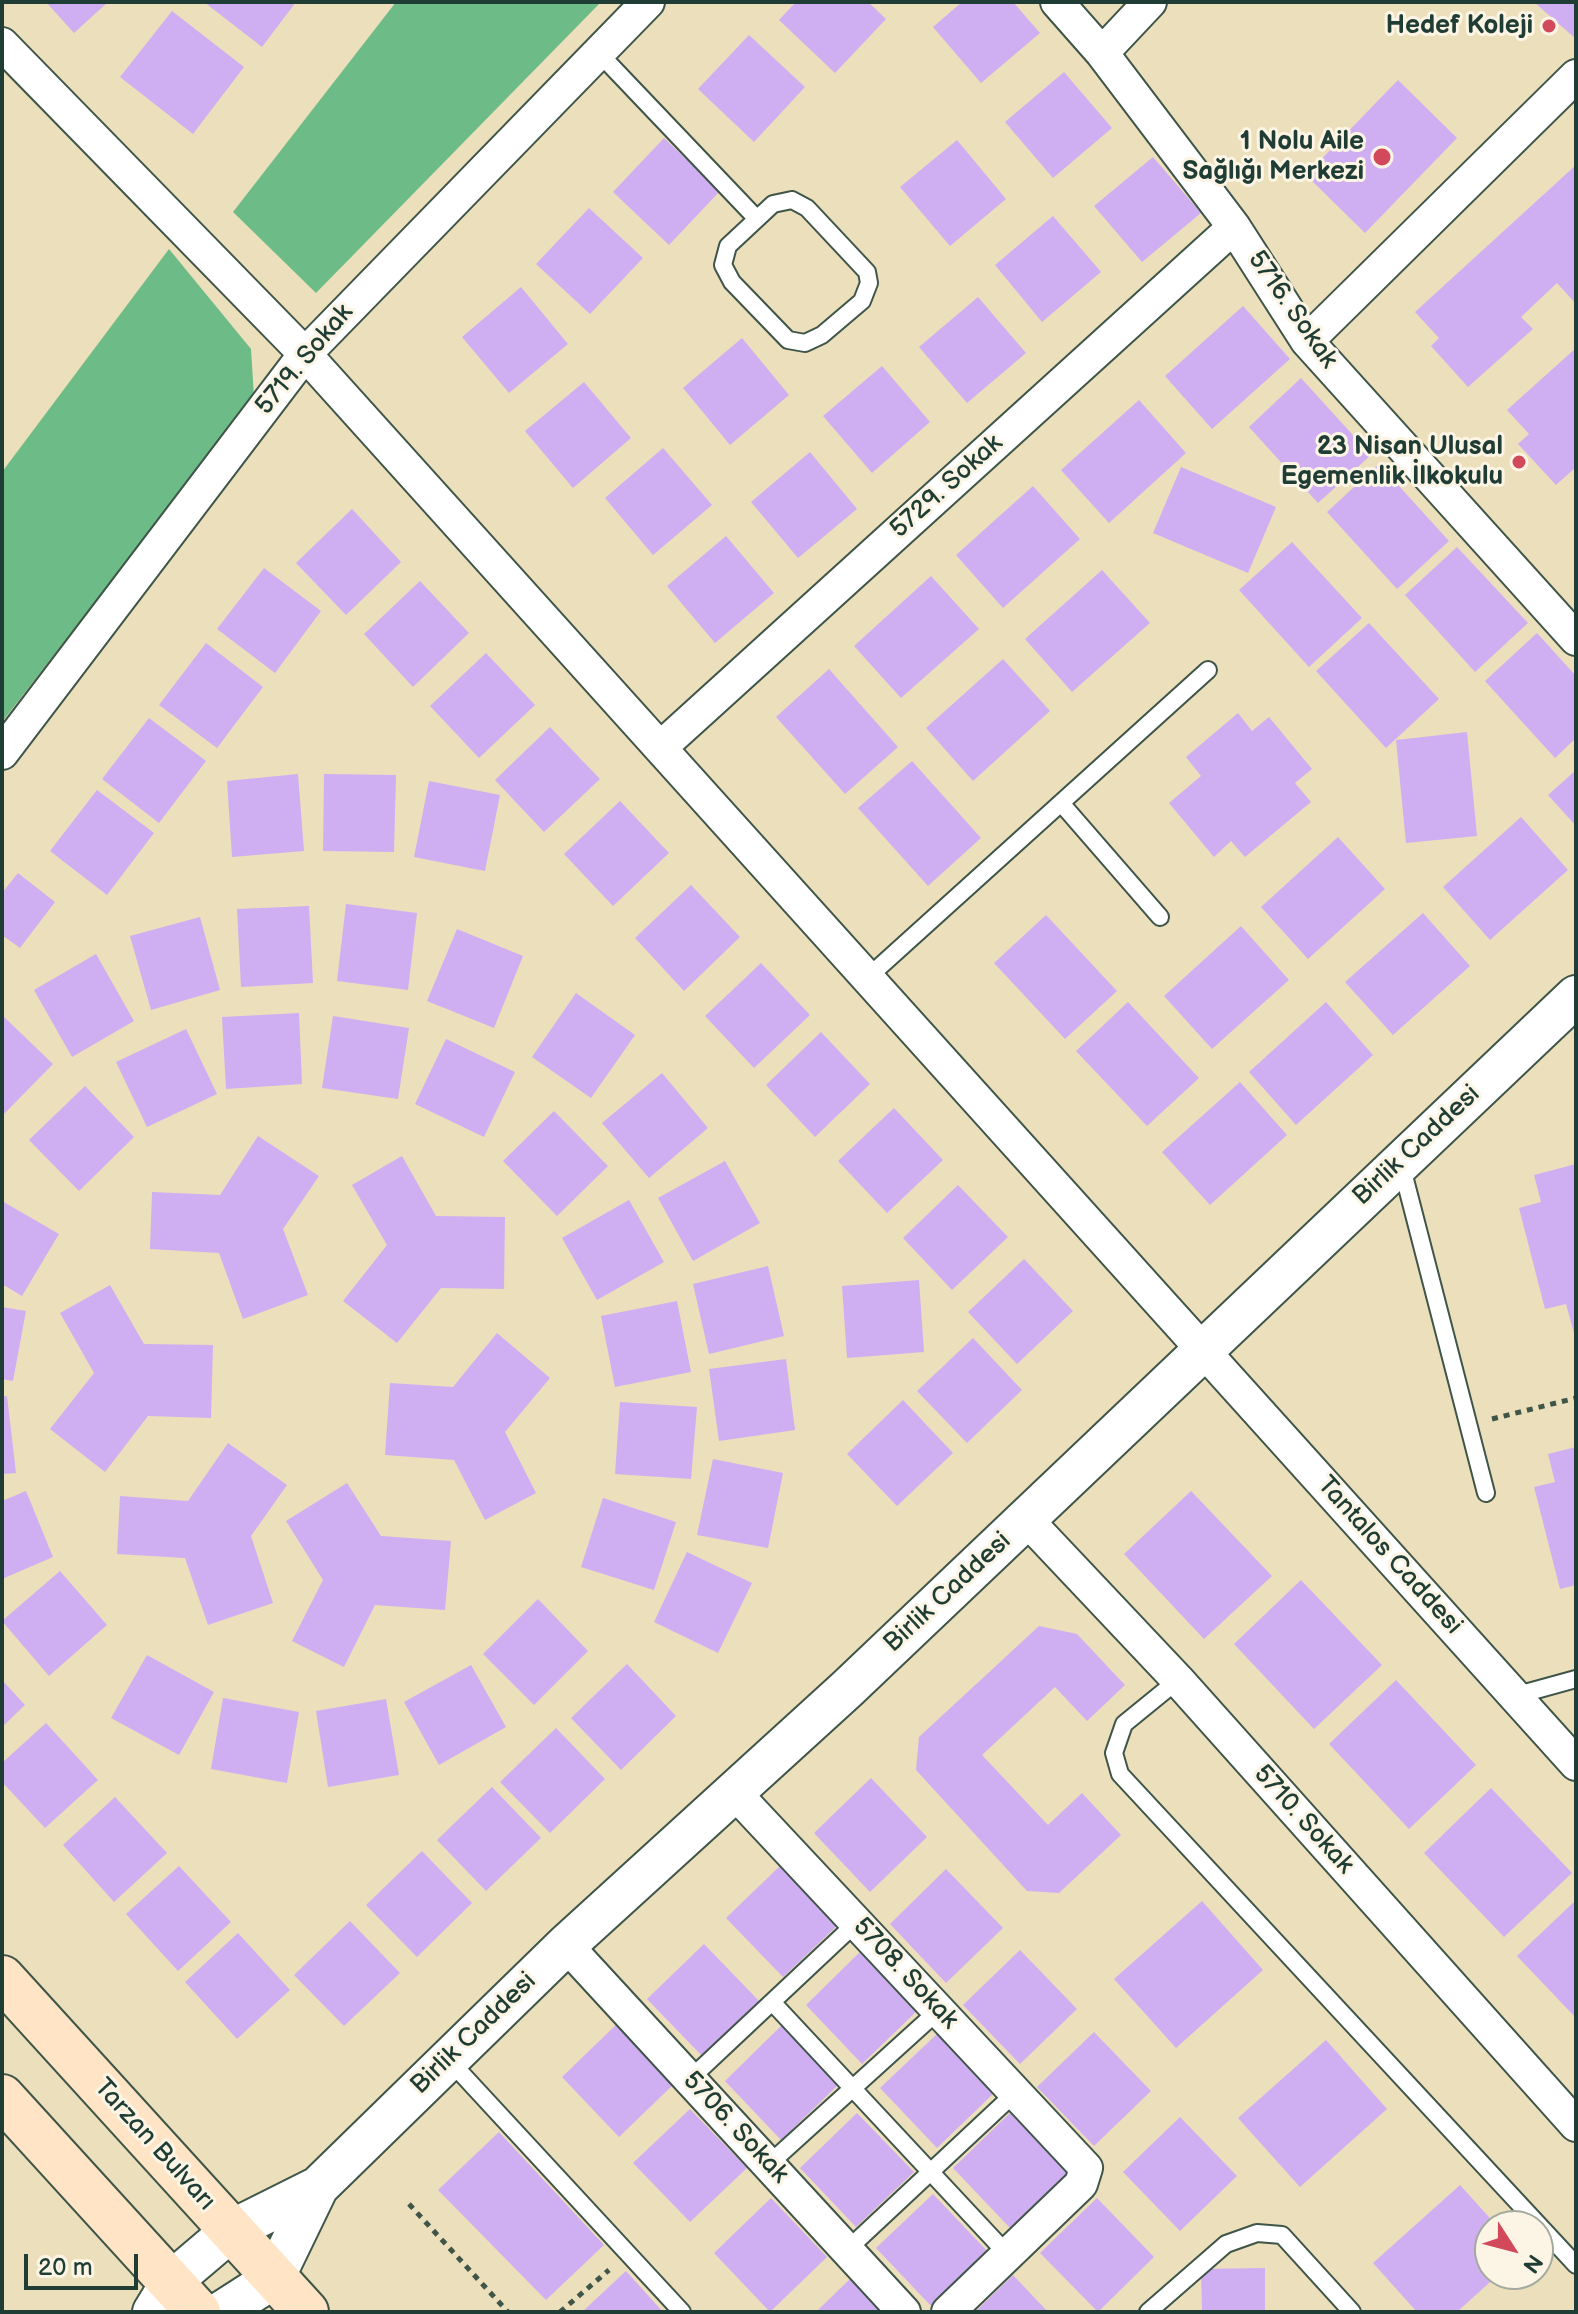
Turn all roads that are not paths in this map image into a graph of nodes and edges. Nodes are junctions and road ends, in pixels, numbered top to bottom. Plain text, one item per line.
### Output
1 (648, 2) edge
2 (1057, 2) edge
3 (1150, 2) edge
4 (2, 44) edge
5 (598, 52) junction
6 (1102, 53) junction
7 (1576, 76) edge
8 (757, 219) junction
9 (1234, 227) junction
10 (1307, 341) junction
11 (305, 354) junction
12 (1576, 639) edge
13 (1208, 670) dead end
14 (660, 748) junction
15 (2, 753) edge
16 (1061, 803) junction
17 (1160, 917) dead end
18 (866, 979) junction
19 (1576, 996) edge
20 (1400, 1162) junction
21 (1203, 1348) junction
22 (1486, 1493) dead end
23 (1026, 1519) junction
24 (1576, 1679) edge
25 (1178, 1680) junction
26 (1514, 1696) junction
27 (1576, 1764) edge
28 (734, 1792) junction
29 (856, 1923) junction
30 (566, 1945) junction
31 (2, 1978) edge
32 (773, 2003) junction
33 (939, 2010) junction
34 (448, 2059) junction
35 (690, 2079) junction
36 (853, 2088) junction
37 (1016, 2092) junction
38 (2, 2097) edge
39 (1576, 2125) edge
40 (768, 2165) junction
41 (931, 2173) junction
42 (318, 2187) junction
43 (232, 2230) junction
44 (847, 2250) junction
45 (1009, 2256) junction
46 (1576, 2265) edge
47 (274, 2278) junction
48 (175, 2302) edge
49 (221, 2312) edge
50 (306, 2312) edge
51 (682, 2312) edge
52 (904, 2312) edge
53 (948, 2312) edge
54 (1148, 2312) edge
55 (1352, 2312) edge

1 - 5 street, 5719. Sokak
2 - 6 street, 5716. Sokak
3 - 6 street
4 - 11 street, Tantalos Caddesi
5 - 8 lane
5 - 11 street, 5719. Sokak
6 - 9 street, 5716. Sokak
7 - 10 street
8 - 8 lane
9 - 10 street, 5716. Sokak
9 - 14 street, 5729. Sokak
10 - 12 street, 5716. Sokak
11 - 14 street, Tantalos Caddesi
11 - 15 street, 5719. Sokak
13 - 16 lane
14 - 18 street, Tantalos Caddesi
16 - 17 lane
16 - 18 lane
18 - 21 street, Tantalos Caddesi
19 - 20 street, Birlik Caddesi
20 - 21 street, Birlik Caddesi
20 - 22 lane
21 - 23 street, Birlik Caddesi
21 - 26 street, Tantalos Caddesi
23 - 25 street, 5710. Sokak
23 - 28 street, Birlik Caddesi
24 - 26 lane
25 - 39 street, 5710. Sokak
25 - 46 lane
26 - 27 street, Tantalos Caddesi
28 - 29 street, 5708. Sokak
28 - 30 street, Birlik Caddesi
29 - 32 lane
29 - 33 street, 5708. Sokak
30 - 34 street, Birlik Caddesi
30 - 35 street, 5706. Sokak
31 - 43 main road, Tarzan Bulvarı
32 - 35 lane
32 - 36 lane
33 - 36 lane
33 - 37 street, 5708. Sokak
34 - 42 street, Birlik Caddesi
34 - 51 lane
35 - 40 street, 5706. Sokak
36 - 40 lane
36 - 41 lane
37 - 41 lane
37 - 45 street, 5708. Sokak
38 - 48 main road
40 - 44 street, 5706. Sokak
41 - 44 lane
41 - 45 lane
42 - 43 street, Birlik Caddesi
42 - 47 street, Birlik Caddesi
43 - 47 main road, Tarzan Bulvarı
43 - 48 street, Birlik Caddesi
44 - 52 street, 5706. Sokak
45 - 53 street
47 - 49 street
47 - 50 main road, Tarzan Bulvarı
54 - 55 lane

